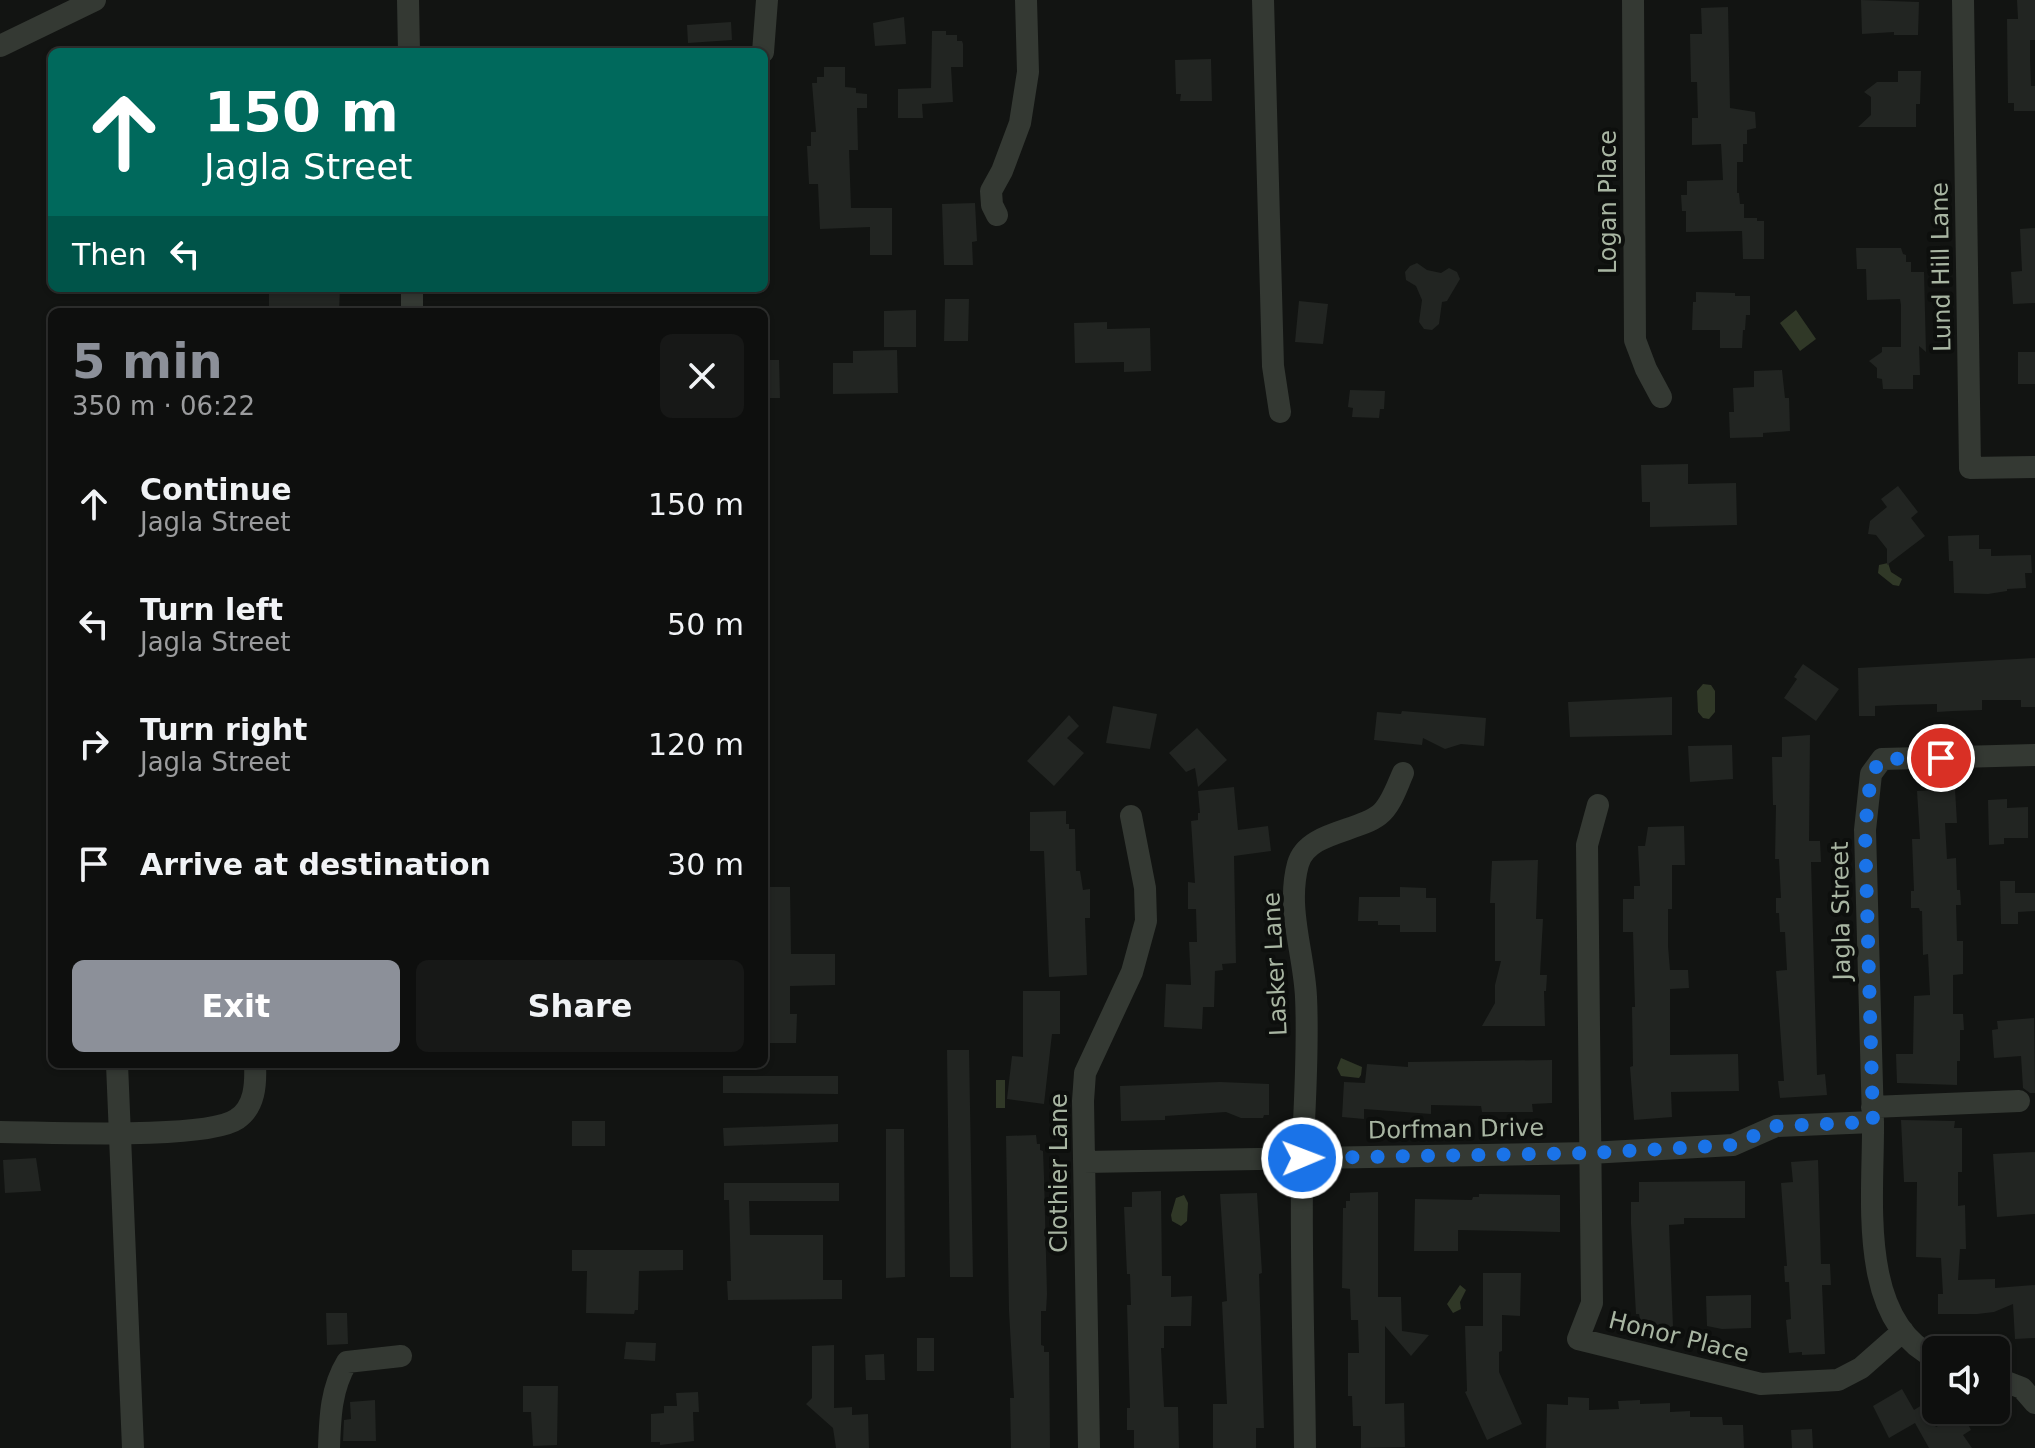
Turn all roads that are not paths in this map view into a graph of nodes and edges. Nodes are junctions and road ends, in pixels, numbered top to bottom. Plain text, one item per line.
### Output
1 (95, 0) edge
2 (408, 0) edge
3 (767, 0) edge
4 (1026, 0) edge
5 (1263, 0) edge
6 (1633, 0) edge
7 (1963, 0) edge
8 (0, 46) edge
9 (409, 48) edge
10 (763, 48) edge
11 (997, 215) dead end
12 (1661, 397) dead end
13 (1280, 412) dead end
14 (2035, 467) edge
15 (2035, 755) edge
16 (1403, 773) dead end
17 (1598, 805) dead end
18 (1131, 816) dead end
19 (117, 1068) edge
20 (255, 1068) edge
21 (2019, 1101) dead end
22 (1872, 1114) junction
23 (0, 1132) edge
24 (120, 1132) junction
25 (1590, 1153) junction
26 (1302, 1158) junction
27 (1084, 1162) junction
28 (1903, 1331) junction
29 (1922, 1350) edge
30 (401, 1356) dead end
31 (2010, 1383) edge
32 (2035, 1403) edge
33 (133, 1448) edge
34 (329, 1448) edge
35 (1089, 1448) edge
36 (1305, 1448) edge

1 - 8 street
2 - 9 street
3 - 10 street
4 - 11 street
5 - 13 street
6 - 12 street, Logan Place
7 - 14 street, Lund Hill Lane
15 - 22 street, Jagla Street
16 - 26 street, Lasker Lane
17 - 25 street, Honor Place
18 - 27 street, Clothier Lane
19 - 24 street
20 - 24 street
21 - 22 street
22 - 25 street, Dorfman Drive
22 - 28 street, Jagla Street
23 - 24 street
24 - 33 street
25 - 26 street, Dorfman Drive
25 - 28 street, Honor Place
26 - 27 street, Dorfman Drive
26 - 36 street, Lasker Lane
27 - 35 street, Clothier Lane
28 - 29 street, Jagla Street
30 - 34 street
31 - 32 street

